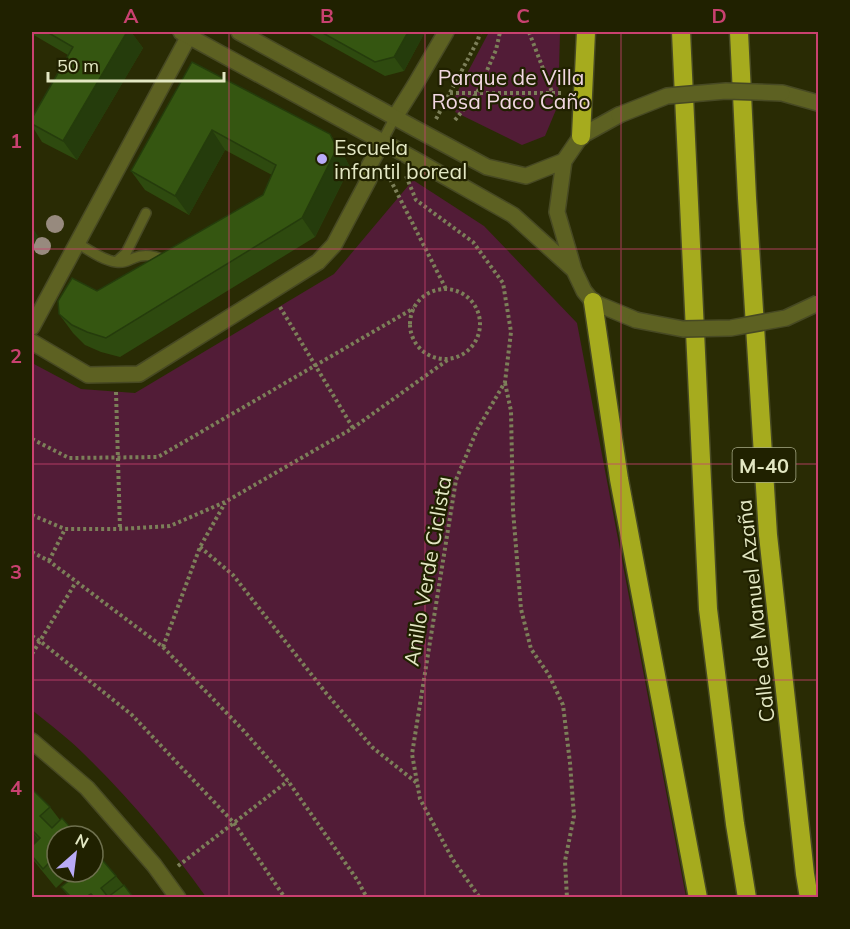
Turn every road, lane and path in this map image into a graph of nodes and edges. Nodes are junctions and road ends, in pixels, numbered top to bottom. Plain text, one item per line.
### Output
1 (239, 32) edge
2 (446, 32) edge
3 (480, 32) edge
4 (500, 32) edge
5 (529, 32) edge
6 (586, 32) edge
7 (681, 32) edge
8 (739, 32) edge
9 (187, 33) edge
10 (552, 92) junction
11 (450, 93) junction
12 (477, 93) junction
13 (562, 93) dead end
14 (819, 103) edge
15 (395, 117) junction
16 (455, 120) dead end
17 (433, 126) dead end
18 (581, 136) junction
19 (382, 142) junction
20 (564, 160) junction
21 (405, 176) dead end
22 (390, 179) dead end
23 (146, 213) dead end
24 (77, 243) junction
25 (116, 262) junction
26 (170, 263) edge
27 (573, 270) junction
28 (446, 289) junction
29 (593, 302) junction
30 (819, 303) edge
31 (280, 306) dead end
32 (414, 308) junction
33 (32, 327) edge
34 (32, 342) edge
35 (449, 359) junction
36 (316, 366) junction
37 (505, 382) junction
38 (116, 392) dead end
39 (353, 428) junction
40 (32, 440) edge
41 (118, 458) junction
42 (225, 502) junction
43 (32, 515) edge
44 (65, 529) junction
45 (120, 529) junction
46 (200, 547) junction
47 (32, 552) edge
48 (49, 561) junction
49 (76, 582) junction
50 (32, 636) edge
51 (40, 641) junction
52 (163, 647) junction
53 (32, 654) edge
54 (32, 741) edge
55 (288, 782) junction
56 (417, 783) junction
57 (234, 823) junction
58 (178, 866) dead end
59 (178, 897) edge
60 (285, 897) edge
61 (367, 897) edge
62 (480, 897) edge
63 (567, 897) edge
64 (698, 897) edge
65 (747, 897) edge
66 (809, 897) edge

1 - 15 street
2 - 15 street
3 - 11 path
4 - 12 path
5 - 10 path
6 - 18 highway
7 - 65 highway, Calle de Manuel Azaña / M-40
8 - 66 highway, Calle de Manuel Azaña / M-40
9 - 19 street
9 - 24 street
10 - 12 path
10 - 13 path
11 - 12 path
11 - 17 path
12 - 16 path
14 - 18 street, bridge
15 - 19 lane
15 - 20 street
18 - 20 street
19 - 27 street
19 - 34 street
20 - 27 street
21 - 37 path, Anillo Verde Ciclista
22 - 28 path
23 - 25 lane
24 - 25 lane
24 - 33 street
25 - 26 lane
27 - 29 street
28 - 32 path
28 - 35 path
29 - 30 street, bridge
29 - 64 highway
31 - 36 path
32 - 35 path
32 - 36 path
35 - 39 path
36 - 39 path
36 - 41 path
37 - 56 path, Anillo Verde Ciclista
37 - 63 path
38 - 41 path
39 - 42 path
40 - 41 path
41 - 45 path
42 - 45 path
42 - 46 path
43 - 44 path
44 - 45 path
44 - 48 path
46 - 52 path
46 - 56 path
47 - 48 path
48 - 49 path
49 - 51 path
49 - 52 path
50 - 51 path
51 - 53 path
51 - 57 path
52 - 55 path
54 - 59 street
55 - 57 path
55 - 61 path
56 - 62 path, Anillo Verde Ciclista
57 - 58 path
57 - 60 path

